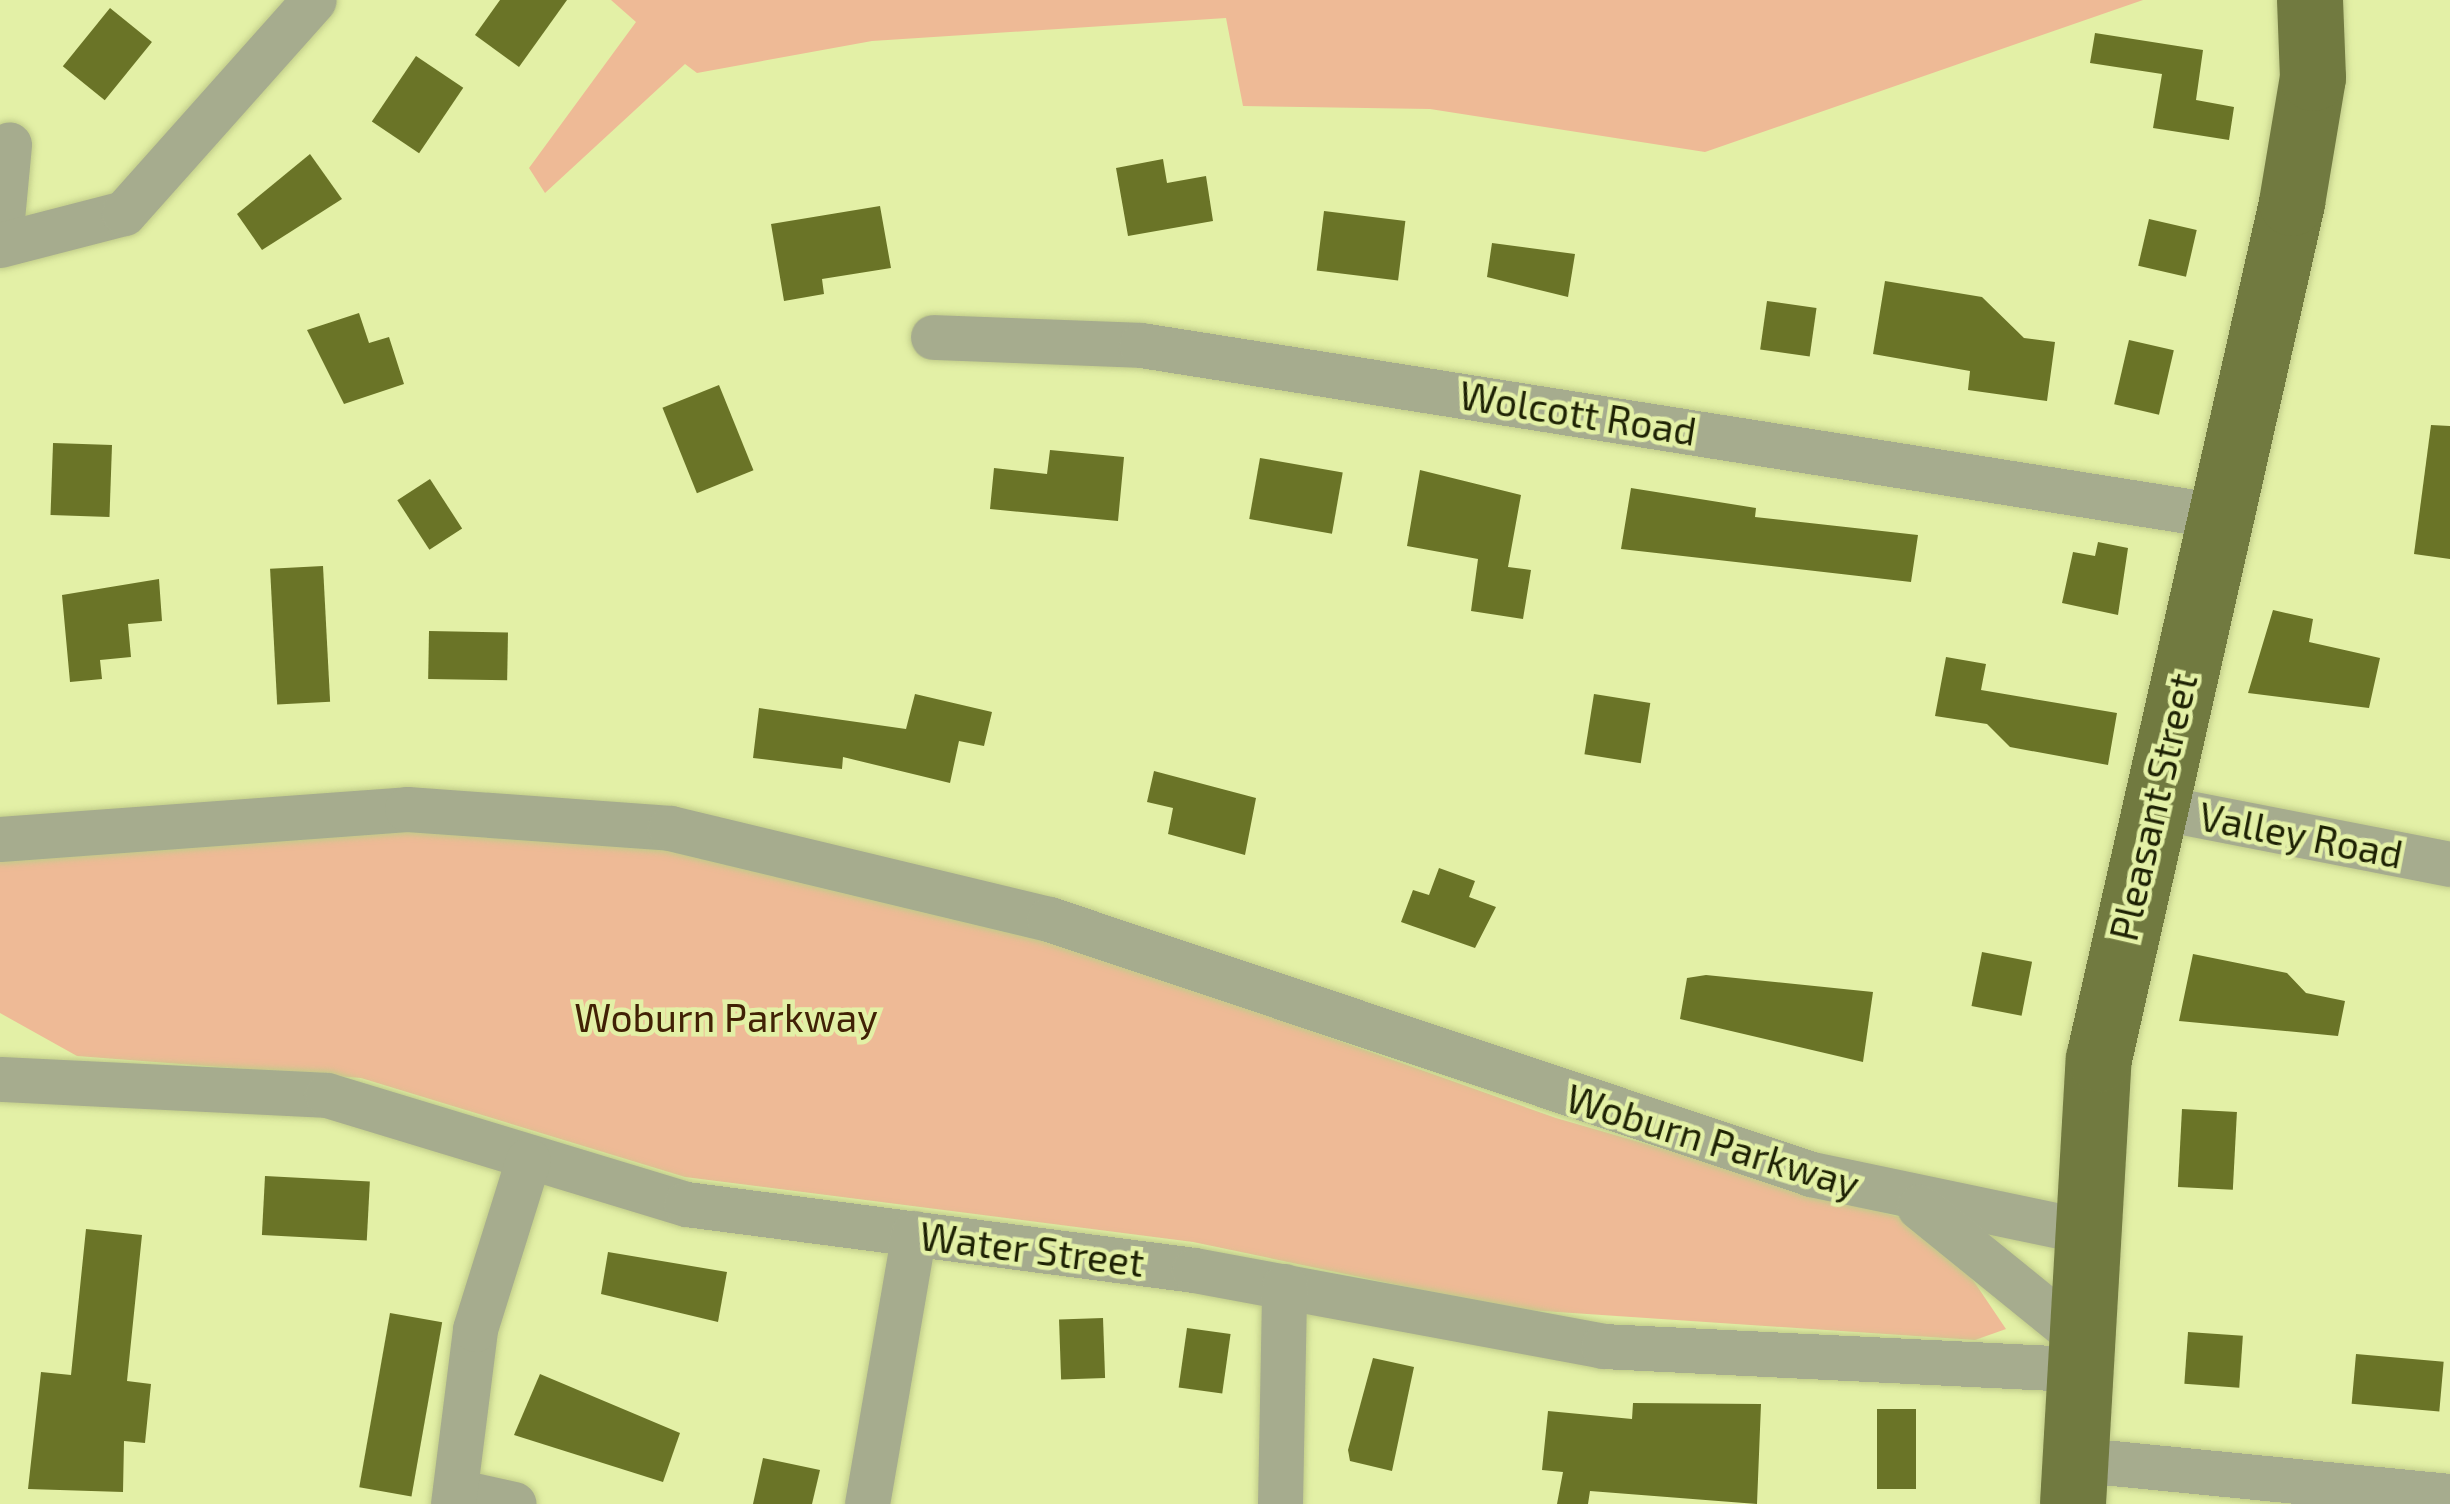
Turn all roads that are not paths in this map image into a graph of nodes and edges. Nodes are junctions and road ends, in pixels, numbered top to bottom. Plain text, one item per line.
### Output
1 (314, 0) edge
2 (2310, 0) edge
3 (9, 144) dead end
4 (0, 243) edge
5 (933, 337) dead end
6 (2220, 516) junction
7 (2152, 806) junction
8 (0, 839) edge
9 (2450, 864) edge
10 (0, 1078) edge
11 (528, 1160) junction
12 (1883, 1192) junction
13 (2083, 1231) junction
14 (914, 1233) junction
15 (1284, 1286) junction
16 (2077, 1352) junction
17 (2073, 1481) edge
18 (2450, 1496) edge
19 (454, 1497) edge
20 (514, 1504) edge
21 (867, 1504) edge
22 (1280, 1504) edge

1 - 4 street
2 - 6 main road, Pleasant Street
3 - 4 street
5 - 6 street, Wolcott Road
6 - 7 main road, Pleasant Street
7 - 9 street, Valley Road
7 - 13 main road, Pleasant Street
8 - 12 street, Woburn Parkway
10 - 11 street, Water Street
11 - 14 street, Water Street
11 - 19 street
12 - 13 street, Woburn Parkway
12 - 16 street, Woburn Parkway
13 - 16 main road, Pleasant Street
14 - 15 street, Water Street
14 - 21 street
15 - 16 street, Water Street
15 - 22 street
16 - 17 main road, Pleasant Street
17 - 18 street
19 - 20 street

